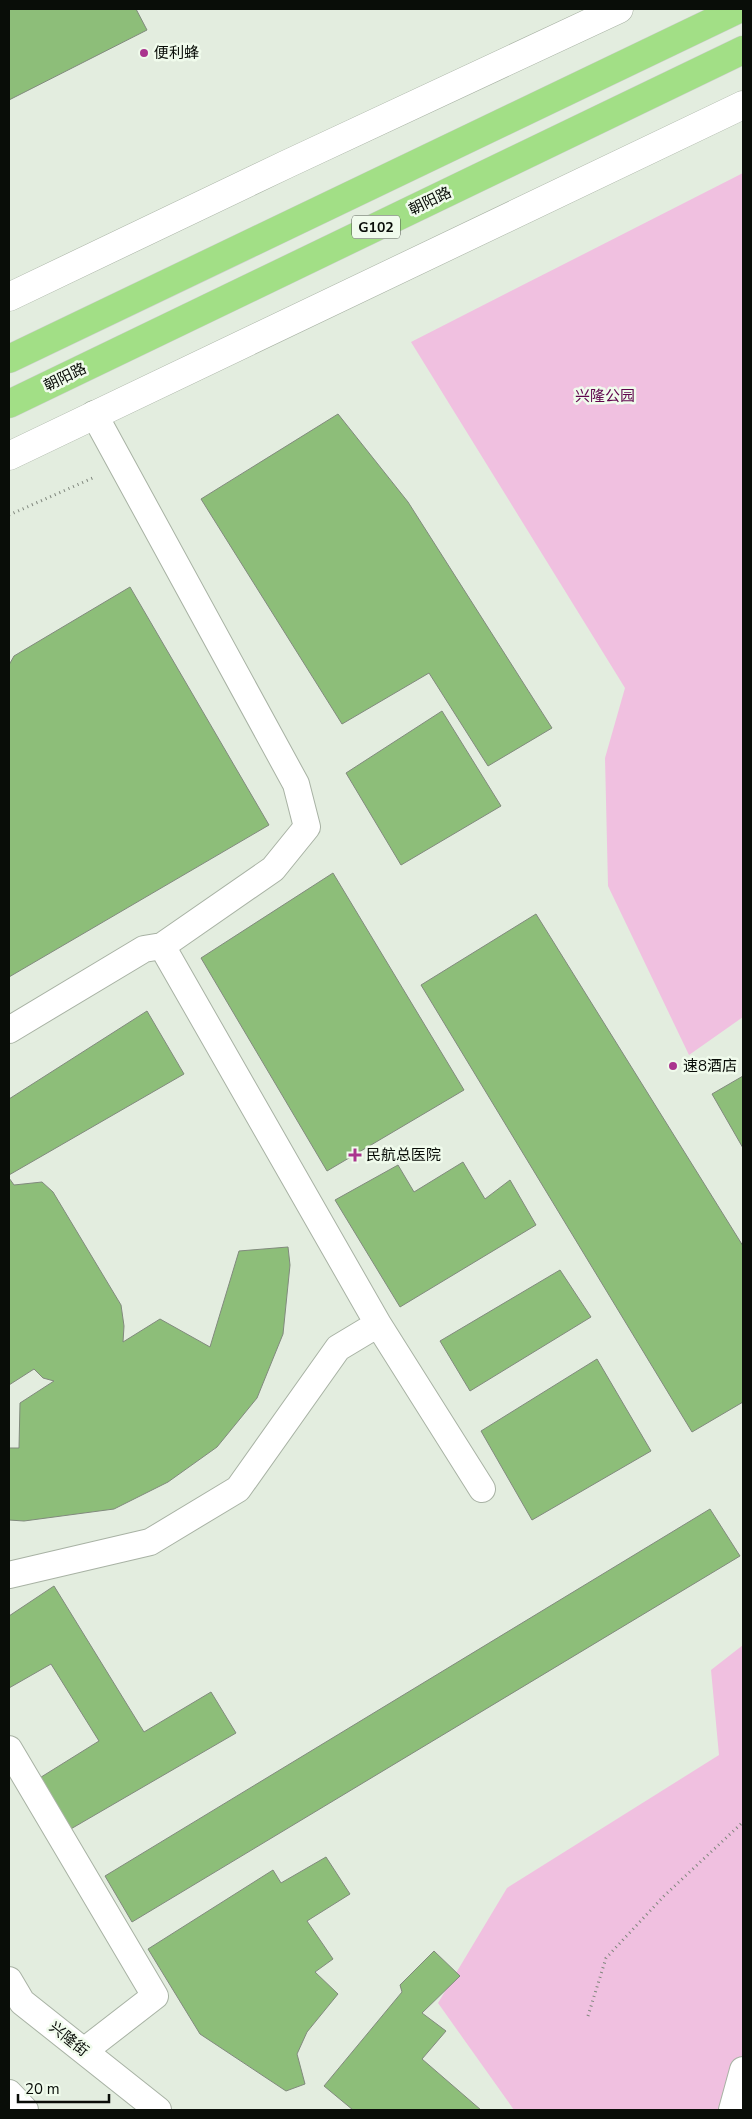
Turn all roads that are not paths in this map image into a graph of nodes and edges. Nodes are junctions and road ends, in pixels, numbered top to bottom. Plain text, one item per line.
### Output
1 (619, 9) edge
2 (739, 9) edge
3 (743, 50) edge
4 (743, 105) edge
5 (9, 297) edge
6 (9, 359) edge
7 (9, 404) edge
8 (94, 414) junction
9 (9, 456) edge
10 (162, 946) junction
11 (9, 1030) edge
12 (378, 1324) junction
13 (482, 1489) dead end
14 (9, 1575) edge
15 (9, 1748) edge
16 (9, 1980) edge
17 (84, 2051) junction
18 (743, 2070) edge
19 (9, 2094) edge
20 (25, 2110) edge
21 (158, 2110) edge
22 (732, 2110) edge

1 - 5 street
2 - 6 highway, G102
3 - 7 highway, 朝阳路 / G102
4 - 8 street
8 - 9 street
8 - 10 street
10 - 11 street
10 - 12 street
12 - 13 street
12 - 14 street
15 - 17 street
16 - 17 street, 兴隆街
17 - 21 street, 兴隆街
18 - 22 street
19 - 20 street

